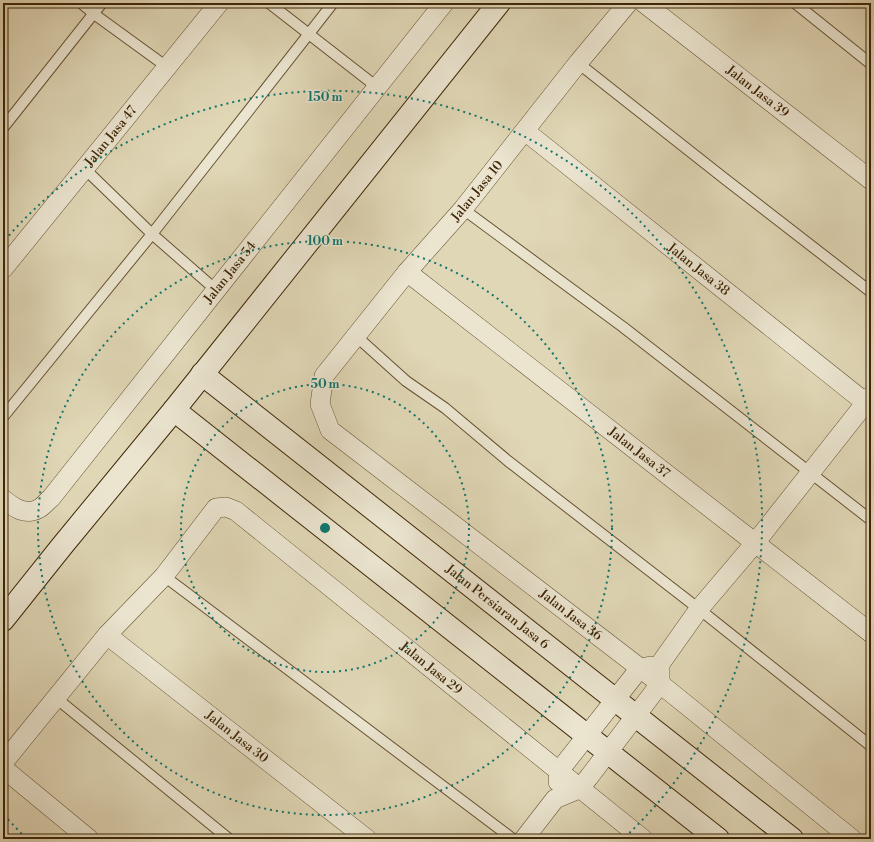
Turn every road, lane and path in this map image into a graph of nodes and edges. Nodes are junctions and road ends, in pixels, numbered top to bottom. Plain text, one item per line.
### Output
1 (81, 3) edge
2 (102, 3) edge
3 (218, 3) edge
4 (269, 3) edge
5 (334, 3) edge
6 (444, 3) edge
7 (499, 3) edge
8 (628, 3) edge
9 (644, 3) edge
10 (795, 3) edge
11 (94, 14) junction
12 (309, 34) junction
13 (578, 63) junction
14 (871, 64) edge
15 (167, 67) junction
16 (377, 87) junction
17 (3, 128) edge
18 (526, 131) junction
19 (85, 169) junction
20 (871, 180) edge
21 (463, 209) junction
22 (152, 234) junction
23 (3, 269) edge
24 (407, 272) junction
25 (216, 290) junction
26 (871, 292) edge
27 (356, 336) junction
28 (202, 374) junction
29 (324, 376) joint
30 (869, 402) edge
31 (174, 410) junction
32 (3, 417) edge
33 (811, 472) junction
34 (3, 499) edge
35 (871, 520) edge
36 (755, 543) junction
37 (164, 576) junction
38 (700, 609) junction
39 (3, 620) edge
40 (871, 633) edge
41 (107, 635) junction
42 (660, 664) junction
43 (640, 668) junction
44 (660, 684) junction
45 (56, 698) junction
46 (616, 700) junction
47 (636, 715) junction
48 (588, 736) junction
49 (871, 746) edge
50 (608, 752) junction
51 (3, 763) edge
52 (3, 768) edge
53 (559, 770) junction
54 (580, 789) junction
55 (555, 799) junction
56 (89, 839) edge
57 (229, 839) edge
58 (367, 839) edge
59 (514, 839) edge
60 (524, 839) edge
61 (643, 839) edge
62 (718, 839) edge
63 (792, 839) edge
64 (852, 839) edge

1 - 11 lane
2 - 11 lane
3 - 15 street, Jalan Jasa 47
4 - 12 lane
5 - 12 lane
6 - 16 street, Jalan Jasa 54
7 - 28 street
8 - 13 street, Jalan Jasa 10
9 - 20 street, Jalan Jasa 39
10 - 14 lane
11 - 15 lane
11 - 17 lane
12 - 16 lane
12 - 22 lane
13 - 18 street, Jalan Jasa 10
13 - 26 lane
15 - 19 street, Jalan Jasa 47
16 - 25 street, Jalan Jasa 54
18 - 21 street, Jalan Jasa 10
18 - 30 street, Jalan Jasa 38
19 - 22 lane
19 - 23 street, Jalan Jasa 47
21 - 24 street, Jalan Jasa 10
21 - 33 lane
22 - 25 lane
22 - 32 lane
24 - 27 street, Jalan Jasa 10
24 - 36 street, Jalan Jasa 37
25 - 34 street, Jalan Jasa 54
27 - 29 street, Jalan Jasa 10
27 - 38 lane
28 - 31 street
28 - 46 street, Jalan Persiaran Jasa 6
29 - 43 street, Jalan Jasa 36
30 - 33 street
31 - 39 street
31 - 48 street
33 - 35 lane
33 - 36 street
36 - 38 street
36 - 40 street, Jalan Jasa 37
37 - 41 street
37 - 53 street, Jalan Jasa 29
37 - 59 lane
38 - 42 street
38 - 49 lane
41 - 45 street
41 - 58 street, Jalan Jasa 30
42 - 43 street
42 - 44 street
43 - 44 street, Jalan Jasa 36
43 - 46 street
44 - 47 street
44 - 64 street, Jalan Jasa 36
45 - 51 street
45 - 57 lane
46 - 47 street, Jalan Persiaran Jasa 6
46 - 48 street
47 - 50 street
47 - 63 street, Jalan Persiaran Jasa 6
48 - 50 street
48 - 53 street
50 - 54 street
50 - 62 street
52 - 56 street
53 - 54 street, Jalan Jasa 29
53 - 55 street
54 - 55 street
54 - 61 street, Jalan Jasa 29
55 - 60 street

